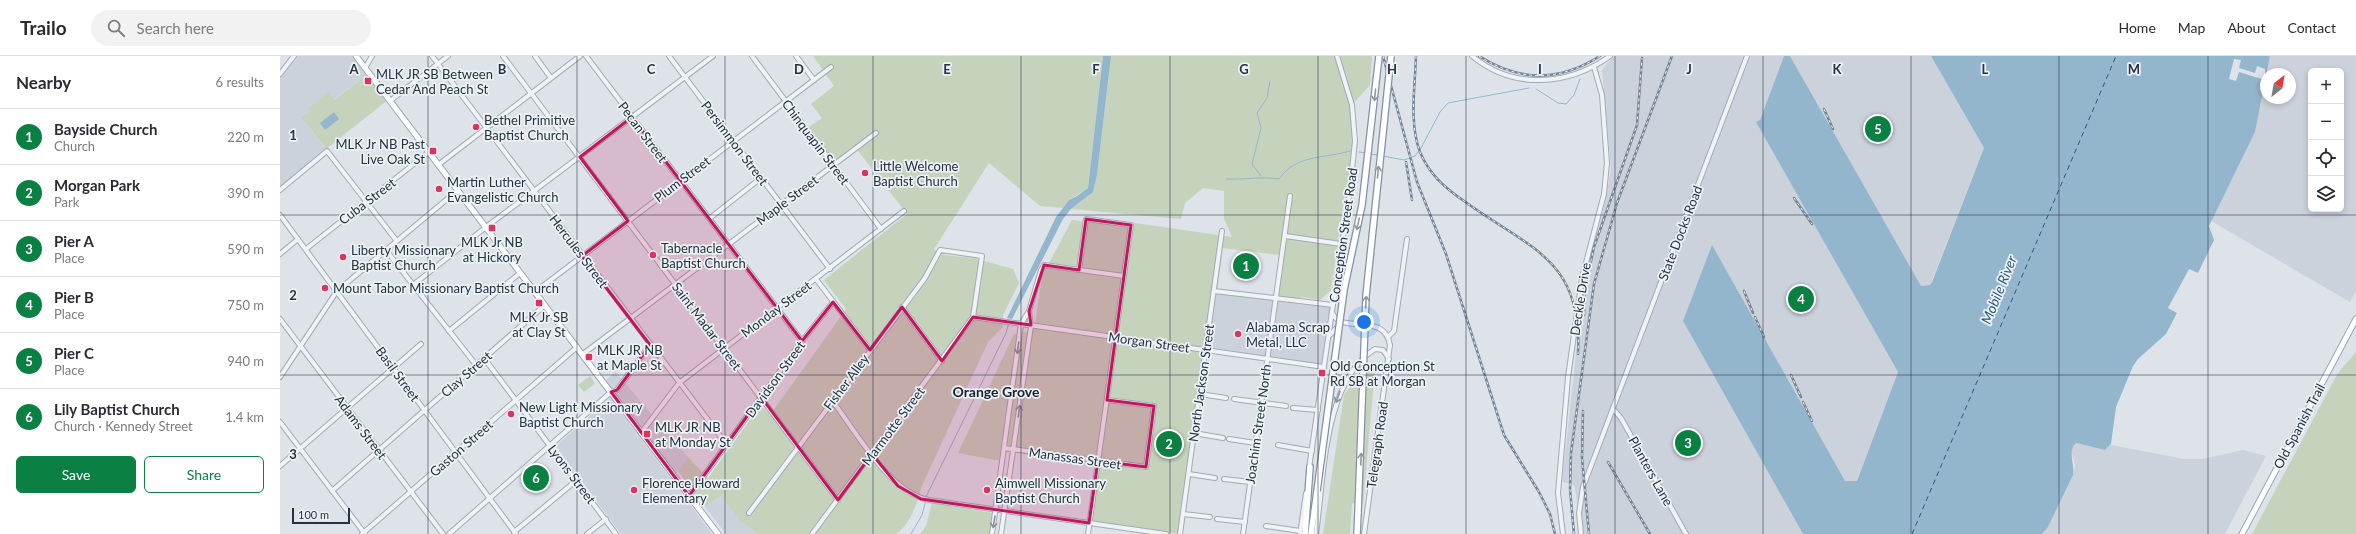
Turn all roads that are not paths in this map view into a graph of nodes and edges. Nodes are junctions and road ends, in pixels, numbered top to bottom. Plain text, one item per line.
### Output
1 (294, 56) edge
2 (356, 56) edge
3 (372, 56) edge
4 (432, 56) edge
5 (448, 56) edge
6 (504, 56) edge
7 (534, 56) edge
8 (580, 56) edge
9 (586, 56) edge
10 (669, 56) edge
11 (713, 56) edge
12 (752, 56) edge
13 (796, 56) edge
14 (1337, 56) edge
15 (1379, 56) edge
16 (1391, 56) edge
17 (1472, 56) edge
18 (1610, 56) edge
19 (1747, 56) edge
20 (1478, 58) edge
21 (438, 64) junction
22 (831, 67) dead end
23 (1594, 67) junction
24 (365, 68) junction
25 (280, 74) edge
26 (685, 77) junction
27 (551, 78) junction
28 (814, 80) junction
29 (532, 93) junction
30 (390, 101) junction
31 (786, 101) junction
32 (632, 117) junction
33 (486, 128) junction
34 (876, 133) dead end
35 (733, 141) junction
36 (429, 152) junction
37 (580, 157) junction
38 (438, 164) junction
39 (833, 165) junction
40 (762, 178) junction
41 (680, 181) junction
42 (280, 190) edge
43 (458, 190) junction
44 (534, 192) junction
45 (1290, 196) dead end
46 (366, 202) junction
47 (781, 205) junction
48 (904, 212) dead end
49 (280, 215) edge
50 (710, 218) junction
51 (628, 221) junction
52 (486, 227) junction
53 (881, 229) junction
54 (1222, 232) dead end
55 (1285, 236) junction
56 (1407, 238) dead end
57 (298, 239) junction
58 (396, 240) junction
59 (1341, 244) junction
60 (728, 245) junction
61 (306, 249) junction
62 (385, 249) junction
63 (280, 254) edge
64 (582, 256) junction
65 (830, 269) junction
66 (1078, 270) junction
67 (520, 273) junction
68 (1124, 276) junction
69 (816, 279) junction
70 (676, 284) junction
71 (413, 285) junction
72 (337, 291) junction
73 (1214, 291) junction
74 (534, 292) junction
75 (1276, 298) junction
76 (833, 302) junction
77 (545, 305) junction
78 (1334, 305) junction
79 (902, 307) junction
80 (777, 309) junction
81 (1029, 311) junction
82 (1332, 312) junction
83 (973, 317) junction
84 (280, 319) edge
85 (630, 319) junction
86 (2356, 319) edge
87 (1346, 322) junction
88 (1021, 324) junction
89 (1031, 326) junction
90 (449, 331) junction
91 (1388, 337) junction
92 (1115, 338) junction
93 (1328, 339) junction
94 (802, 341) junction
95 (421, 344) dead end
96 (300, 346) junction
97 (650, 346) junction
98 (577, 347) junction
99 (724, 349) junction
100 (870, 350) junction
101 (1206, 350) junction
102 (583, 354) junction
103 (484, 358) junction
104 (1268, 359) junction
105 (1389, 359) junction
106 (942, 361) junction
107 (476, 365) junction
108 (1324, 367) junction
109 (394, 368) junction
110 (280, 377) edge
111 (679, 383) junction
112 (611, 392) junction
113 (1200, 394) junction
114 (761, 398) junction
115 (1226, 398) dead end
116 (516, 399) junction
117 (1234, 399) dead end
118 (832, 400) junction
119 (1107, 400) junction
120 (1261, 403) junction
121 (1286, 406) dead end
122 (347, 408) junction
123 (1293, 408) dead end
124 (424, 410) junction
125 (1318, 410) junction
126 (1614, 410) junction
127 (280, 422) edge
128 (641, 433) junction
129 (1194, 433) junction
130 (1223, 438) dead end
131 (1229, 439) dead end
132 (1255, 443) junction
133 (727, 444) junction
134 (1278, 445) dead end
135 (551, 446) junction
136 (798, 447) junction
137 (300, 448) junction
138 (1004, 448) junction
139 (1013, 449) junction
140 (379, 450) junction
141 (1312, 451) junction
142 (455, 453) junction
143 (872, 454) junction
144 (1098, 461) junction
145 (280, 466) edge
146 (1310, 467) joint
147 (1189, 474) junction
148 (1215, 478) dead end
149 (1224, 479) dead end
150 (577, 480) junction
151 (1250, 482) junction
152 (332, 491) junction
153 (411, 492) junction
154 (689, 496) junction
155 (489, 499) junction
156 (838, 500) junction
157 (996, 510) junction
158 (1005, 511) junction
159 (749, 513) dead end
160 (1183, 514) junction
161 (1210, 518) dead end
162 (606, 519) junction
163 (1217, 519) dead end
164 (1245, 522) junction
165 (1089, 523) junction
166 (1266, 526) dead end
167 (515, 533) edge
168 (1302, 533) edge
169 (364, 534) edge
170 (443, 534) edge
171 (450, 534) edge
172 (587, 534) edge
173 (616, 534) edge
174 (718, 534) edge
175 (812, 534) edge
176 (992, 534) edge
177 (1002, 534) edge
178 (1088, 534) edge
179 (1166, 534) edge
180 (1180, 534) edge
181 (1243, 534) edge
182 (1311, 534) edge
183 (1316, 534) edge
184 (1357, 534) edge
185 (1364, 534) edge
186 (1563, 534) edge
187 (1581, 534) edge
188 (1686, 534) edge
189 (2242, 534) edge

1 - 25 street
2 - 24 main road
3 - 24 street
4 - 21 street, Hercules Street
5 - 21 street
6 - 29 street, Saint Madar Street
7 - 27 street
8 - 27 street
9 - 32 street, Pecan Street
10 - 26 street, Persimmon Street
11 - 26 street
12 - 31 street, Chinquapin Street
13 - 28 street
14 - 59 street, Conception Street Road
15 -> 182 highway, bridge
184 -> 16 highway, bridge
17 - 20 street
18 - 23 street
19 - 126 street, State Docks Road
20 - 23 street
21 - 30 street
21 - 33 street, Hercules Street
22 - 28 street, Plum Street
23 - 186 street, Deckle Drive
24 - 30 main road
26 - 32 street
26 - 35 street, Persimmon Street
27 - 29 street
28 - 31 street, Plum Street
29 - 33 street
29 - 37 street, Saint Madar Street
30 - 36 main road
31 - 35 street, Plum Street
31 - 39 street, Chinquapin Street
32 - 37 street
32 - 41 street, Pecan Street
33 - 38 street
33 - 44 street, Hercules Street
34 - 39 street, Maple Street
35 - 40 street, Persimmon Street
35 - 41 street, Plum Street
36 - 38 main road
36 - 46 street, Cuba Street
37 - 44 street
37 - 51 street, Saint Madar Street
38 - 43 main road
39 - 47 street, Maple Street
39 - 53 street, Chinquapin Street
40 - 47 street, Persimmon Street
40 - 50 street
41 - 50 street, Pecan Street
41 - 51 street, Plum Street
42 - 46 street
43 - 52 main road
43 - 58 street
44 - 52 street
44 - 64 street, Hercules Street
45 - 55 street, Joachim Street North
46 - 58 street
46 - 61 street, Cuba Street
47 - 60 street, Maple Street
47 - 65 street, Persimmon Street
48 - 53 street, Monday Street
49 - 57 street, Basil Street
50 - 60 street, Pecan Street
51 - 64 street, Plum Street
51 - 70 street, Saint Madar Street
52 - 67 main road
52 - 71 street
53 - 65 street, Monday Street
54 - 73 street, North Jackson Street
55 - 59 street
55 - 75 street, Joachim Street North
56 - 91 street, Telegraph Road
57 - 61 street, Basil Street
57 - 63 street
58 - 62 street
59 - 78 street, Conception Street Road
60 - 70 street, Maple Street
60 - 80 street, Pecan Street
61 - 72 street, Basil Street
62 - 71 street
62 - 72 street
64 - 74 street, Plum Street
64 - 85 street, Hercules Street
65 - 69 street, Monday Street
66 - 68 street
66 - 68 street
66 - 81 street
67 - 74 main road
67 - 90 street
68 - 92 street
69 - 76 street
69 - 80 street, Monday Street
70 - 85 street, Maple Street
70 - 99 street, Saint Madar Street
71 - 90 street
72 - 96 street
72 - 109 street, Basil Street
73 - 75 street
73 - 101 street, North Jackson Street
74 - 77 main road
75 - 78 street
75 - 104 street, Joachim Street North
76 - 94 street, Davidson Street
76 - 100 street
77 - 98 main road
77 - 103 street, Clay Street
78 - 82 street, Conception Street Road
79 - 83 street, Fisher Alley
79 - 100 street, Fisher Alley
79 - 106 street
80 - 94 street, Pecan Street
80 - 99 street, Monday Street
81 - 88 street
81 - 89 street
82 - 87 street
82 - 93 street, Conception Street Road
83 - 88 street, Morgan Street
83 - 106 street, Marmotte Street
84 - 96 street, Adams Street
85 - 97 street, Hercules Street
85 - 102 street, Maple Street
86 - 189 main road, Old Spanish Trail
87 - 91 street
87 - 93 street
88 - 89 street, Morgan Street
88 -> 138 street
89 - 92 street, Morgan Street
139 -> 89 street
90 - 107 street
91 - 105 street, Telegraph Road
92 - 101 street, Morgan Street
92 - 119 street
93 - 108 street, Conception Street Road
94 - 114 street, Davidson Street
95 - 109 street
96 - 110 street
96 - 122 street, Adams Street
97 - 111 street, Hercules Street
97 - 112 street
98 - 102 main road
98 - 116 street, Gaston Street
99 - 111 street, Monday Street
99 - 114 street, Saint Madar Street
100 - 118 street, Fisher Alley
101 - 104 street, Morgan Street
101 - 113 street, North Jackson Street
102 - 112 main road
103 - 107 street, Clay Street
103 - 116 street, Lyons Street
104 - 108 street, Morgan Street
104 - 120 street, Joachim Street North
105 -> 183 street
105 - 185 street, Telegraph Road
106 - 143 street, Marmotte Street
107 - 124 street, Clay Street
108 - 125 street, Conception Street Road
109 - 122 street
109 - 124 street, Basil Street
111 - 128 street, Monday Street
111 - 133 street, Hercules Street
112 - 128 main road
112 - 135 street
113 - 115 street
113 - 129 street, North Jackson Street
114 - 133 street, Davidson Street
114 - 136 street, Saint Madar Street
116 - 135 street, Lyons Street
116 - 142 street, Gaston Street
117 - 120 street
118 - 136 street, Fisher Alley
118 - 143 street
119 - 144 street
119 - 144 street, Manassas Street
120 - 121 street
120 - 132 street, Joachim Street North
122 - 137 street
122 - 140 street, Adams Street
123 - 125 street
124 - 140 street, Clay Street
124 - 142 street, Basil Street
125 - 141 street, Conception Street Road
126 - 187 street, State Docks Road
126 - 188 street, Planters Lane
127 - 137 street
128 - 154 main road
129 - 130 street
129 - 147 street, North Jackson Street
131 - 132 street
132 - 151 street, Joachim Street North
133 - 154 street, Davidson Street
134 - 141 street
135 - 150 street, Lyons Street
135 - 155 street
136 - 156 street, Saint Madar Street
136 - 159 street, Fisher Alley
137 - 145 street
137 - 152 street
138 - 139 street, Manassas Street
138 - 157 street
139 - 144 street, Manassas Street
139 - 158 street
140 - 152 street, Clay Street
140 - 153 street, Adams Street
141 - 146 street, Conception Street Road
142 - 153 street, Gaston Street
142 - 155 street, Basil Street
143 - 156 street, Marmotte Street
143 - 157 street
144 - 165 street
146 - 168 highway
147 - 148 street
147 - 160 street, North Jackson Street
149 - 151 street
150 - 162 street, Lyons Street
150 - 167 street
151 - 164 street, Joachim Street North
152 - 169 street
153 - 169 street, Gaston Street
153 - 170 street, Adams Street
154 - 174 main road
155 - 167 street, Basil Street
155 - 171 street
156 - 175 street, Marmotte Street
157 - 158 street
157 -> 176 street
158 - 165 street
158 - 177 street
160 - 161 street
160 - 180 street, North Jackson Street
162 - 172 street
162 - 173 street, Lyons Street
163 - 164 street
164 - 181 street, Joachim Street North
165 - 178 street
165 - 179 street
166 - 168 street

